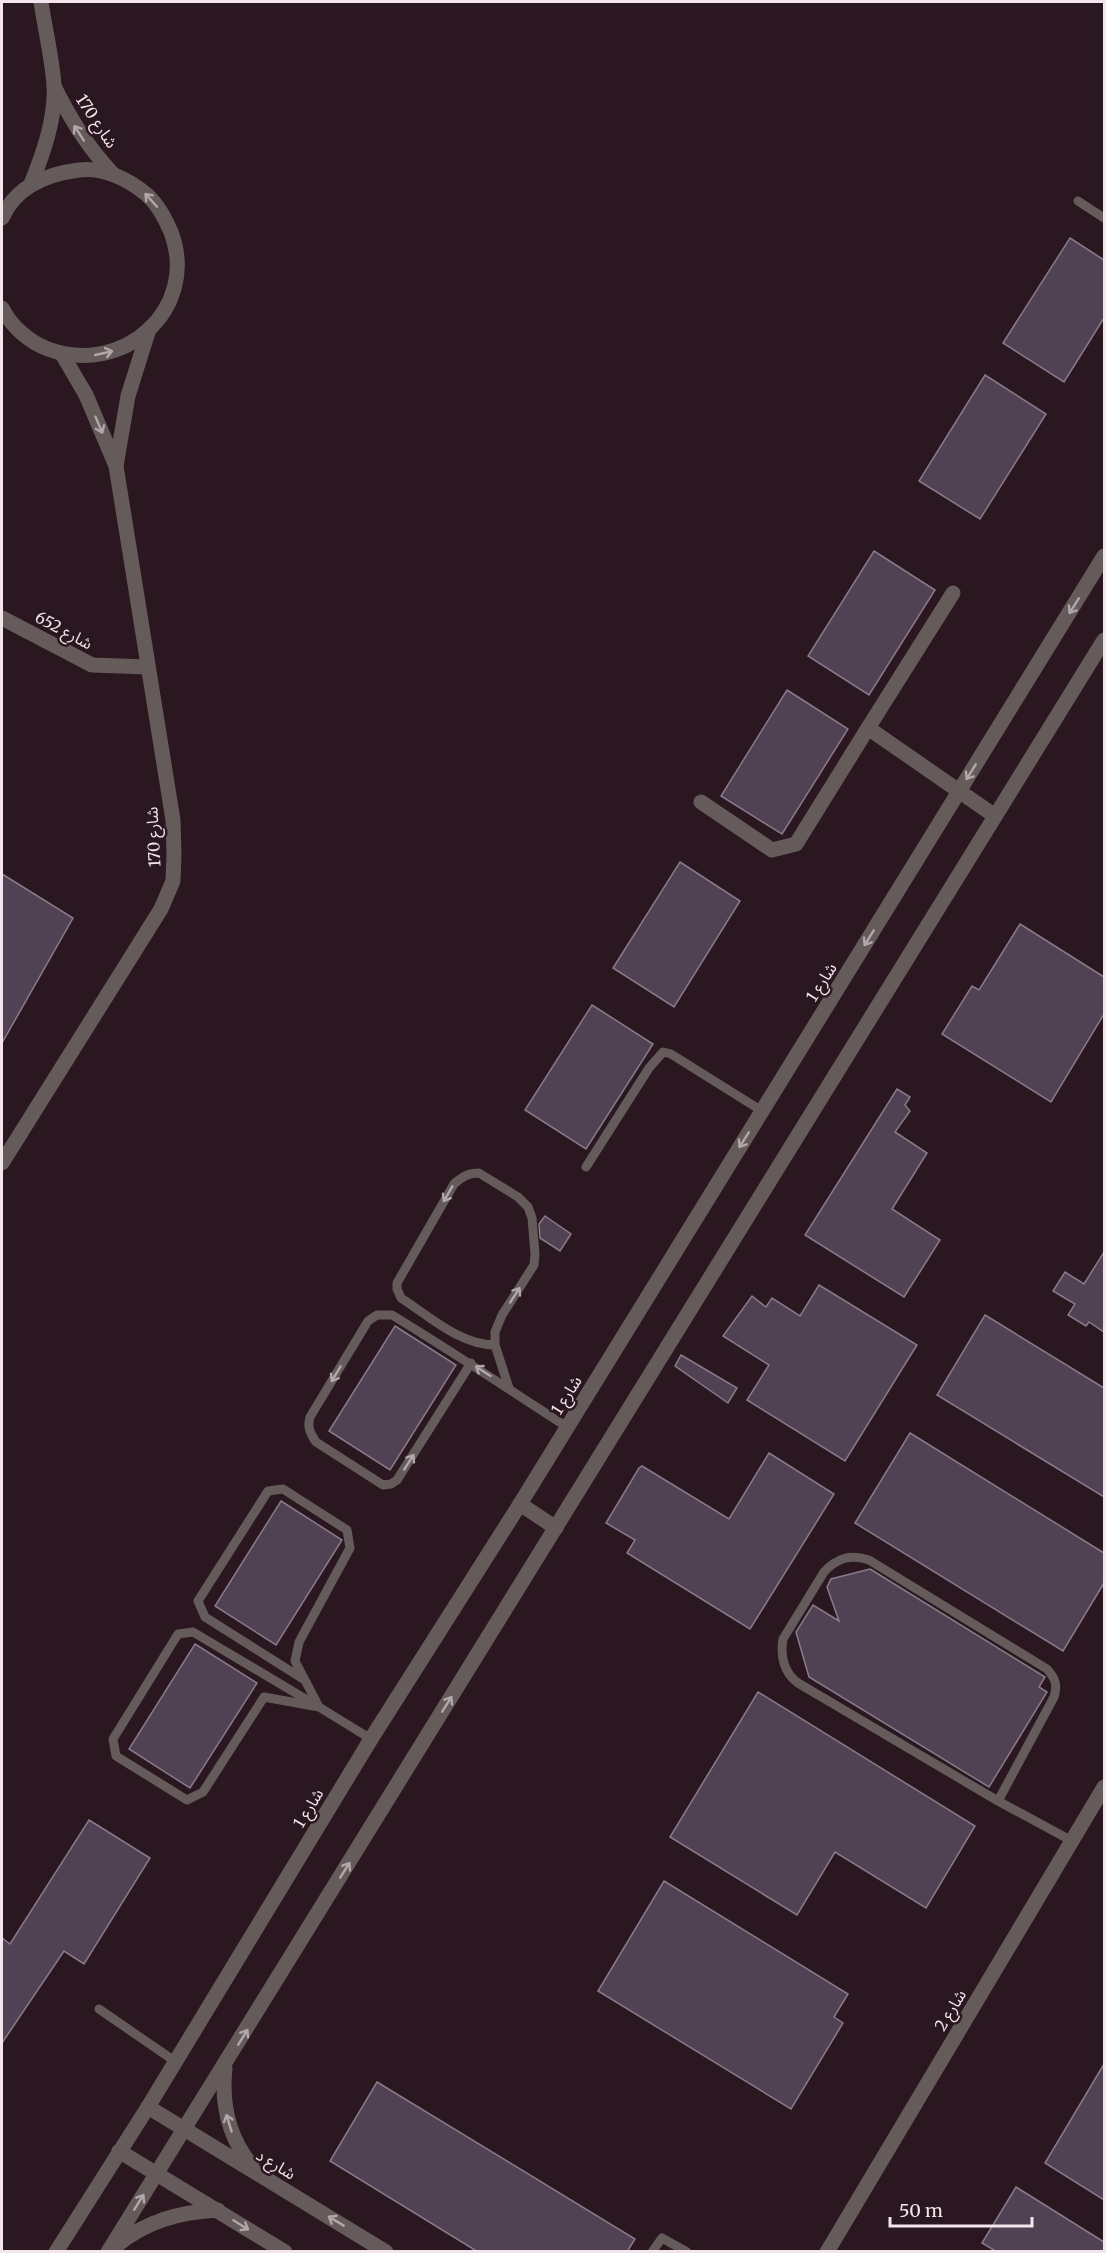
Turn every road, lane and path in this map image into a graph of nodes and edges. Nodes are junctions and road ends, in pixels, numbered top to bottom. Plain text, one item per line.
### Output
1 (41, 2) edge
2 (54, 86) junction
3 (113, 174) junction
4 (31, 184) junction
5 (1078, 201) dead end
6 (2, 215) edge
7 (1104, 218) edge
8 (3, 311) edge
9 (149, 330) junction
10 (62, 354) junction
11 (116, 466) junction
12 (1104, 556) edge
13 (953, 593) dead end
14 (2, 618) edge
15 (1104, 640) edge
16 (148, 667) junction
17 (868, 728) junction
18 (959, 792) junction
19 (701, 802) dead end
20 (994, 816) junction
21 (762, 1111) junction
22 (2, 1163) edge
23 (586, 1167) dead end
24 (495, 1345) junction
25 (471, 1363) junction
26 (509, 1389) junction
27 (567, 1427) junction
28 (520, 1504) junction
29 (556, 1528) junction
30 (303, 1679) junction
31 (319, 1707) junction
32 (371, 1739) junction
33 (1104, 1787) edge
34 (998, 1801) junction
35 (1072, 1841) junction
36 (99, 2009) dead end
37 (176, 2062) junction
38 (225, 2065) junction
39 (148, 2107) junction
40 (185, 2129) junction
41 (119, 2151) junction
42 (157, 2173) junction
43 (258, 2173) junction
44 (218, 2210) junction
45 (684, 2251) edge
46 (56, 2252) edge
47 (109, 2252) edge
48 (285, 2252) edge
49 (386, 2252) edge
50 (652, 2252) edge
51 (827, 2252) edge

1 - 2 street, شارع 170
3 -> 2 street, شارع 170
2 - 4 street, شارع 170
3 - 4 street
9 -> 3 street
4 - 6 street
5 - 7 lane
8 - 10 street
10 -> 9 street
9 - 11 street, شارع 170
10 -> 11 street, شارع 170
11 - 16 street, شارع 170
12 -> 18 street, شارع 1
13 - 17 street
14 - 16 street, شارع 652
15 - 20 street
16 - 22 street, شارع 170
17 - 18 street
17 - 19 street
18 - 20 street
18 -> 21 street, شارع 1
20 - 29 street
21 - 23 lane
21 -> 27 street, شارع 1
24 -> 24 lane
24 - 26 lane
25 -> 25 lane
26 -> 25 lane
26 - 27 lane
27 - 28 street, شارع 1
28 - 29 street
28 - 32 street, شارع 1
38 -> 29 street
30 - 30 lane
30 - 31 lane
31 - 31 lane
31 - 32 lane
32 - 37 street, شارع 1
33 - 35 street, شارع 2
34 - 34 lane
34 - 35 lane
35 - 51 street, شارع 2
36 - 37 lane
37 - 39 street, شارع 1
38 - 40 street
43 -> 38 street
39 - 40 street, شارع د
39 - 41 street, شارع 1
40 - 42 street
40 - 43 street, شارع د
41 - 42 street
41 - 46 street, شارع 1
42 - 44 street
47 -> 42 street
49 -> 43 street, شارع د
44 - 47 street
44 -> 48 street
45 - 50 lane

